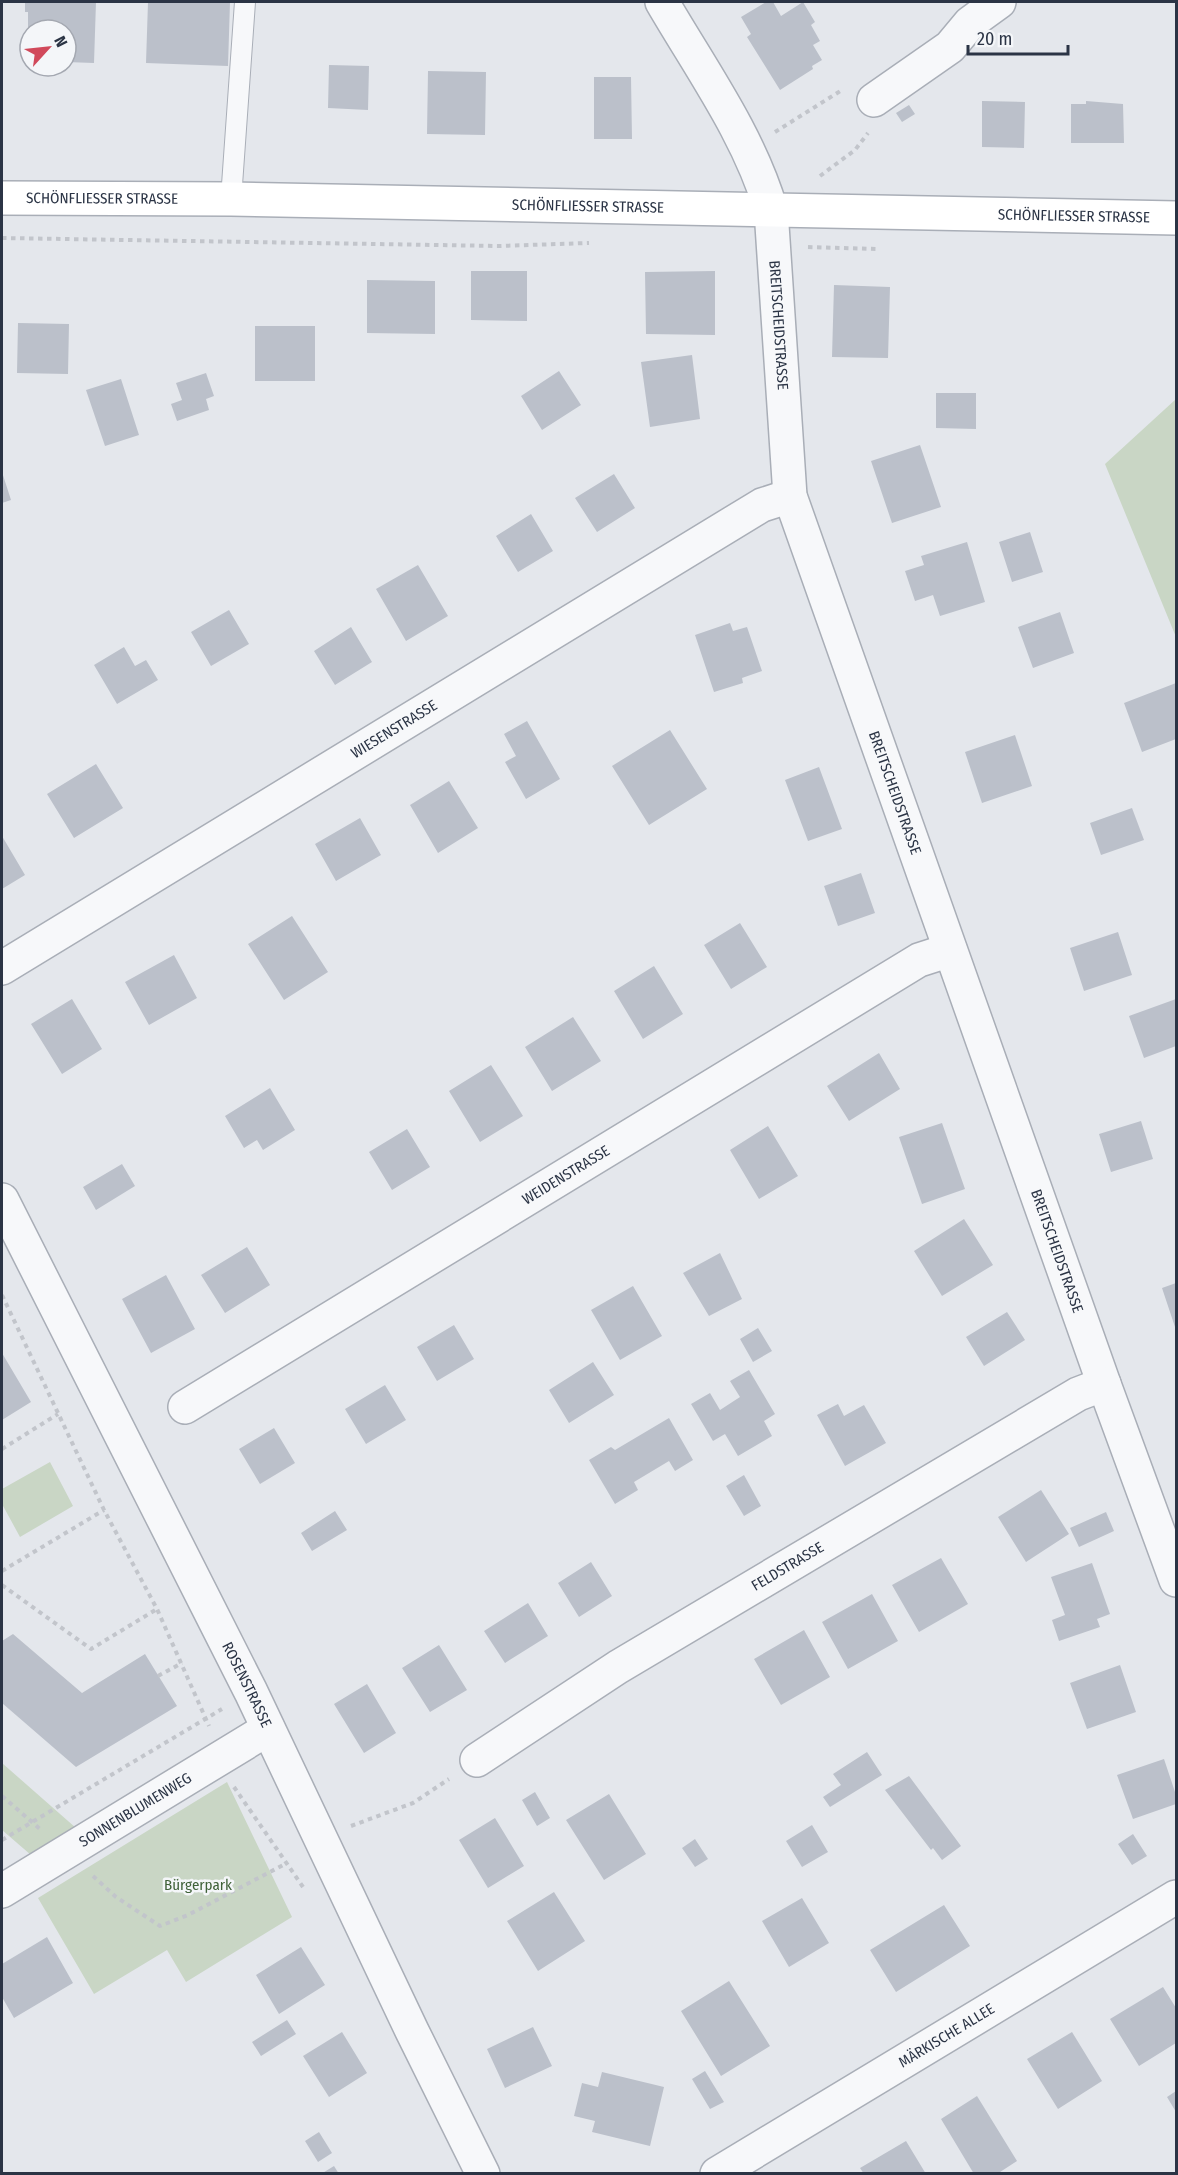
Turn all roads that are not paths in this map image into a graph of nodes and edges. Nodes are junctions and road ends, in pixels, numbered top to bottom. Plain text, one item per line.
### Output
1 (245, 2) edge
2 (662, 2) edge
3 (999, 2) edge
4 (874, 100) road end
5 (2, 198) edge
6 (231, 199) junction
7 (771, 210) junction
8 (1176, 218) edge
9 (790, 496) junction
10 (950, 950) junction
11 (2, 968) edge
12 (2, 1200) edge
13 (12, 1253) edge
14 (1104, 1384) junction
15 (185, 1407) dead end
16 (1176, 1580) edge
17 (268, 1729) junction
18 (477, 1760) road end
19 (2, 1891) edge
20 (1176, 1897) edge
21 (483, 2174) edge
22 (717, 2174) edge

1 - 6 lane
2 - 7 street, BREITSCHEIDSTRASSE
3 - 4 street
5 - 6 main road, SCHÖNFLIESSER STRASSE
6 - 7 main road, SCHÖNFLIESSER STRASSE
7 - 8 main road, SCHÖNFLIESSER STRASSE
7 - 9 street, BREITSCHEIDSTRASSE
9 - 10 street, BREITSCHEIDSTRASSE
9 - 11 street, WIESENSTRASSE
10 - 14 street, BREITSCHEIDSTRASSE
10 - 15 street, WEIDENSTRASSE
12 - 13 street, ROSENSTRASSE
13 - 17 street, ROSENSTRASSE
14 - 16 street, BREITSCHEIDSTRASSE
14 - 18 street, FELDSTRASSE
17 - 19 street, SONNENBLUMENWEG
17 - 21 street, ROSENSTRASSE
20 - 22 street, MÄRKISCHE ALLEE

